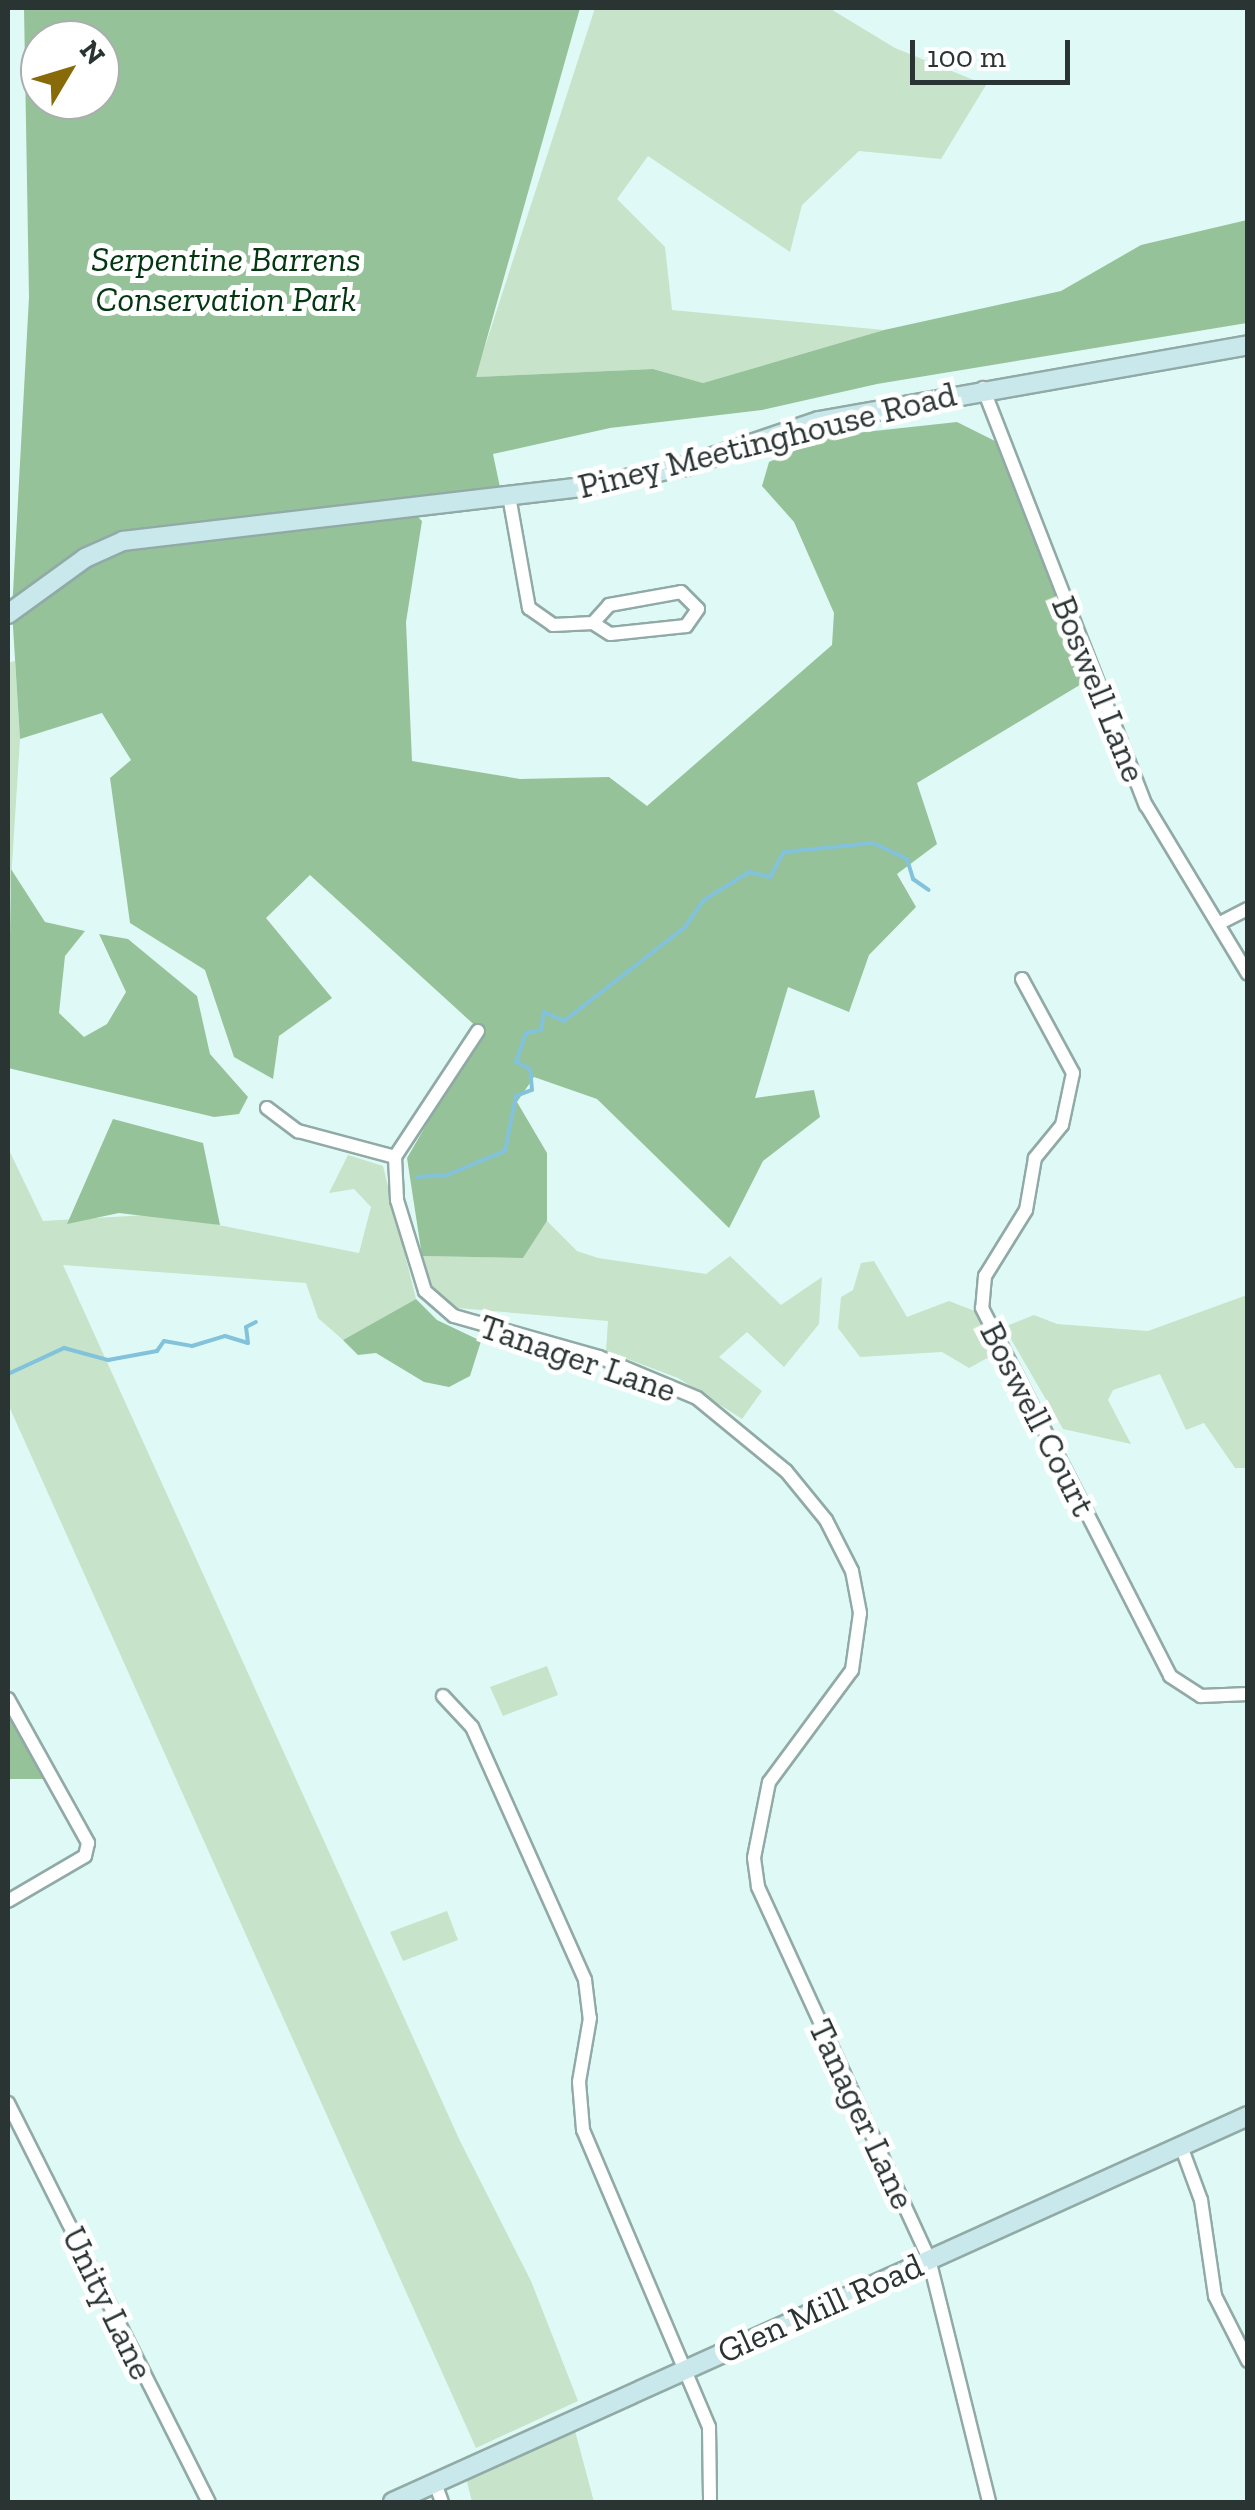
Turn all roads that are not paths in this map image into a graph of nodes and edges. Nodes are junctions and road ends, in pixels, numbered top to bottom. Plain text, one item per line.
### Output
1 (1248, 345) edge
2 (983, 388) junction
3 (509, 496) junction
4 (8, 614) edge
5 (593, 623) junction
6 (1248, 909) edge
7 (1220, 923) junction
8 (1248, 974) edge
9 (1022, 979) dead end
10 (478, 1031) dead end
11 (268, 1108) dead end
12 (395, 1157) junction
13 (1248, 1694) edge
14 (444, 1696) dead end
15 (8, 1699) edge
16 (8, 1901) edge
17 (8, 2103) edge
18 (1248, 2116) edge
19 (1181, 2146) junction
20 (929, 2259) junction
21 (1248, 2361) edge
22 (688, 2368) junction
23 (434, 2484) junction
24 (210, 2502) edge
25 (393, 2502) edge
26 (442, 2502) edge
27 (710, 2502) edge
28 (989, 2502) edge

1 - 2 main road, Piney Meetinghouse Road
2 - 3 main road, Piney Meetinghouse Road
2 - 7 street, Boswell Lane
3 - 4 main road, Piney Meetinghouse Road
3 - 5 street
5 - 5 street
6 - 7 street
7 - 8 street, Boswell Lane
9 - 13 street, Boswell Court
10 - 12 street
11 - 12 street
12 - 20 street, Tanager Lane
14 - 22 street
15 - 16 street
17 - 24 street, Unity Lane
18 - 19 main road, Glen Mill Road
19 - 20 main road, Glen Mill Road
19 - 21 street
20 - 22 main road, Glen Mill Road
20 - 28 street, Tanager Lane
22 - 23 main road, Glen Mill Road
22 - 27 street
23 - 25 main road, Glen Mill Road
23 - 26 street

